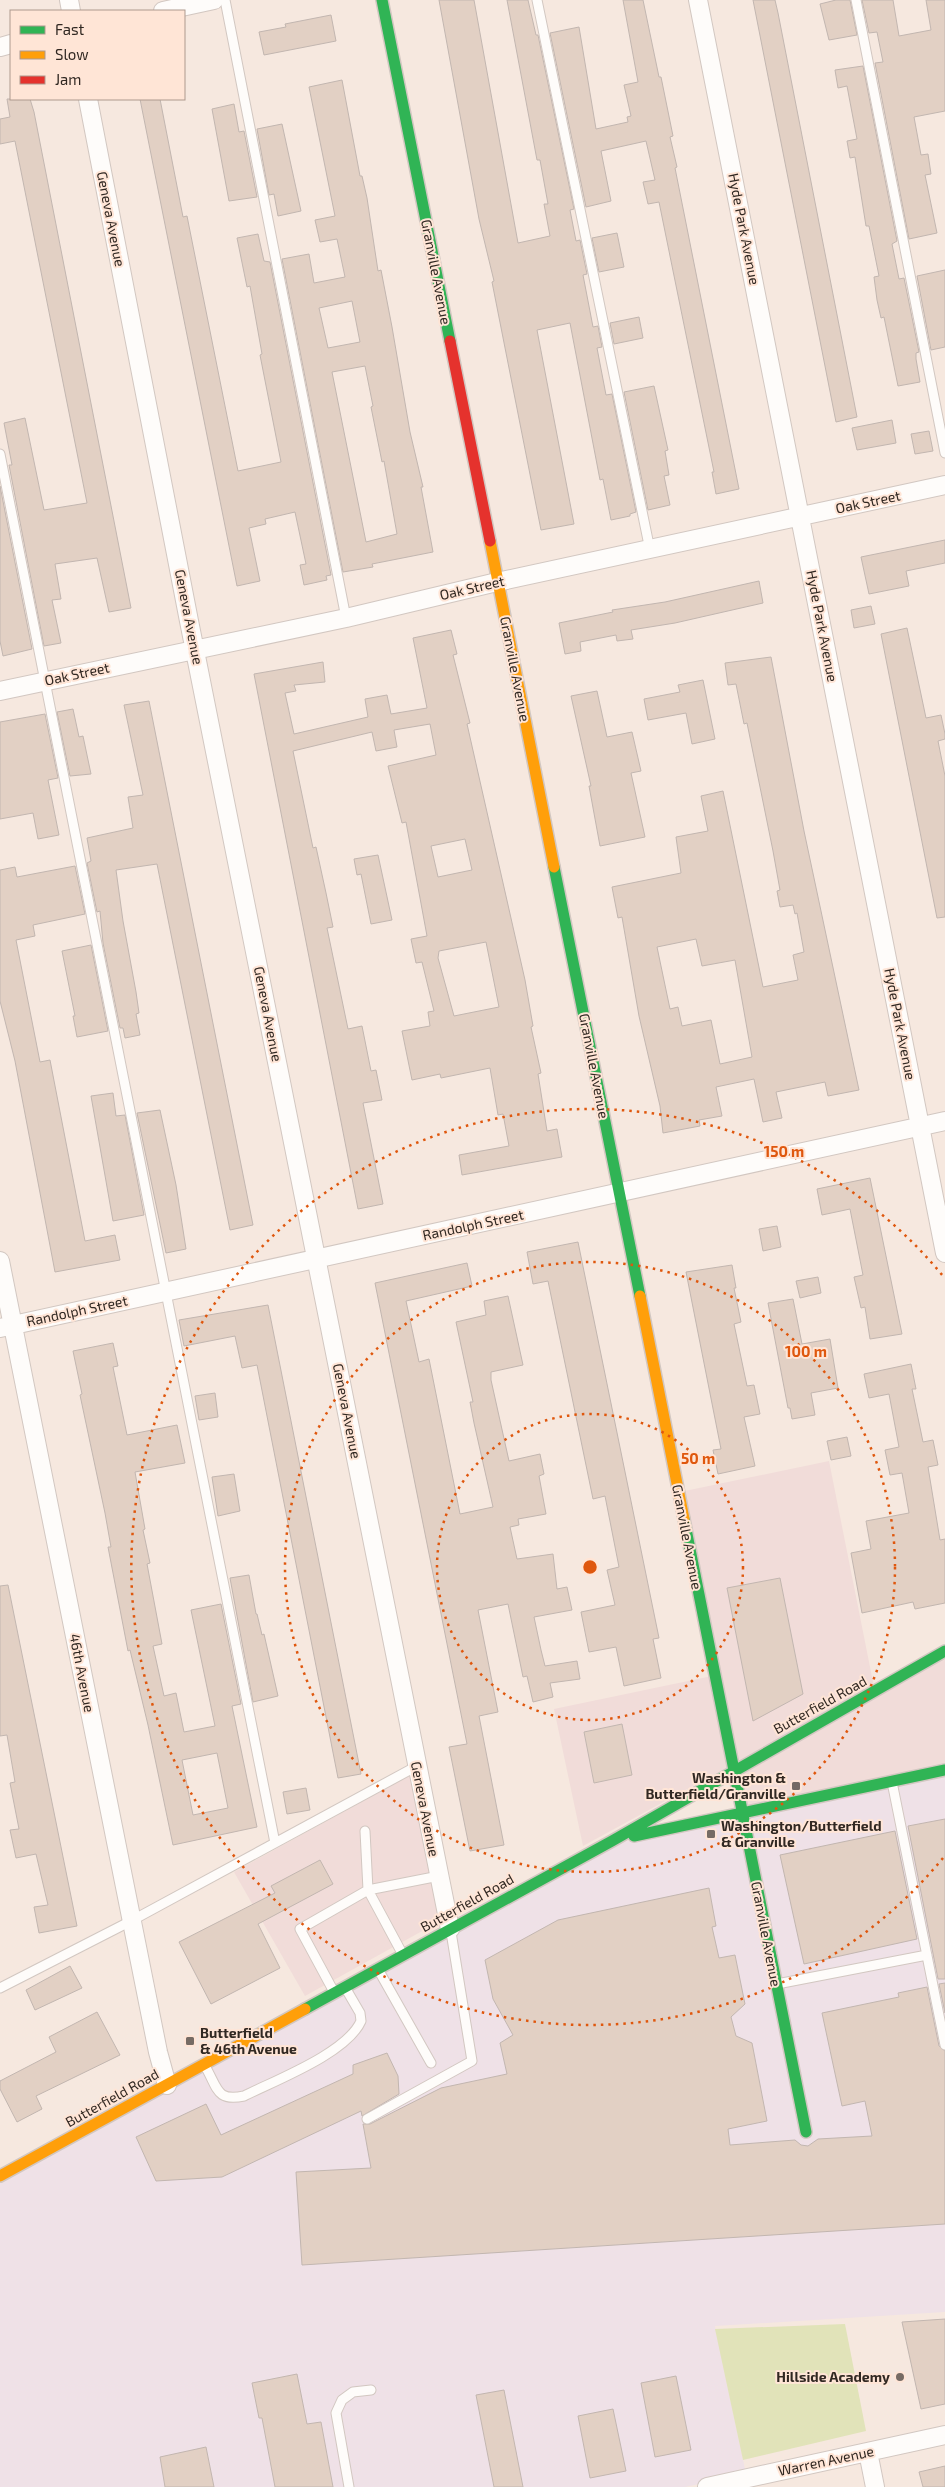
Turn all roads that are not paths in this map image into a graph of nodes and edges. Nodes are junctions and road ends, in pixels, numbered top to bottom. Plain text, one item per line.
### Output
1 (214, 0) edge
2 (224, 0) edge
3 (382, 0) edge
4 (537, 0) edge
5 (698, 0) edge
6 (856, 0) edge
7 (168, 10) edge
8 (88, 100) edge
9 (945, 453) edge
10 (0, 454) edge
11 (945, 486) edge
12 (800, 517) junction
13 (650, 550) junction
14 (497, 582) junction
15 (346, 618) junction
16 (195, 649) junction
17 (44, 681) junction
18 (0, 691) edge
19 (945, 1121) edge
20 (920, 1126) junction
21 (619, 1192) junction
22 (945, 1253) edge
23 (317, 1259) junction
24 (0, 1261) edge
25 (167, 1292) junction
26 (6, 1327) edge
27 (945, 1652) edge
28 (417, 1766) junction
29 (945, 1770) edge
30 (734, 1771) junction
31 (892, 1782) junction
32 (742, 1813) junction
33 (365, 1830) dead end
34 (612, 1841) junction
35 (275, 1842) junction
36 (438, 1876) junction
37 (368, 1890) junction
38 (131, 1921) junction
39 (450, 1929) junction
40 (403, 1955) junction
41 (927, 1955) junction
42 (378, 1969) junction
43 (776, 1984) junction
44 (0, 1988) edge
45 (340, 1990) junction
46 (945, 2045) edge
47 (431, 2063) dead end
48 (204, 2064) junction
49 (166, 2085) junction
50 (367, 2119) dead end
51 (806, 2132) dead end
52 (0, 2176) edge
53 (371, 2390) dead end
54 (945, 2435) edge
55 (868, 2452) junction
56 (349, 2487) edge
57 (707, 2487) edge
58 (875, 2487) edge

1 - 7 street
2 - 15 lane
3 - 14 street, Granville Avenue
4 - 13 lane
5 - 12 street, Hyde Park Avenue
6 - 9 lane
8 - 16 street, Geneva Avenue
10 - 17 lane
11 - 12 street, Oak Street
12 - 13 street, Oak Street
12 - 20 street, Hyde Park Avenue
13 - 14 street, Oak Street
14 - 15 street, Oak Street
14 - 21 street, Granville Avenue
15 - 16 street, Oak Street
16 - 17 street, Oak Street
16 - 23 street, Geneva Avenue
17 - 18 street, Oak Street
17 - 25 lane
19 - 20 street, Randolph Street
20 - 21 street, Randolph Street
20 - 22 street, Hyde Park Avenue
21 - 23 street, Randolph Street
21 - 30 street, Granville Avenue
23 - 25 street, Randolph Street
23 - 28 street, Geneva Avenue
24 - 26 street, 46th Avenue
25 - 26 street, Randolph Street
25 - 35 lane
26 - 38 street, 46th Avenue
27 - 30 street, Butterfield Road
28 - 35 lane
28 - 36 street, Geneva Avenue
29 - 31 street
30 - 32 street, Granville Avenue
30 - 34 street, Butterfield Road
31 - 32 street
31 - 41 lane
32 - 34 street
32 - 43 street, Granville Avenue
33 - 37 lane
34 - 39 street, Butterfield Road
35 - 38 lane
36 - 37 lane
36 - 39 street, Geneva Avenue
37 - 40 lane
37 - 45 lane
38 - 44 lane
38 - 49 street, 46th Avenue
39 - 40 street, Butterfield Road
39 - 50 lane
40 - 42 street, Butterfield Road
41 - 43 lane
41 - 46 lane
42 - 45 street, Butterfield Road
42 - 47 lane
43 - 51 street, Granville Avenue
45 - 48 street, Butterfield Road
45 - 48 lane
48 - 49 street, Butterfield Road
49 - 52 street, Butterfield Road
53 - 56 lane
54 - 55 street, Warren Avenue
55 - 57 street, Warren Avenue
55 - 58 street

